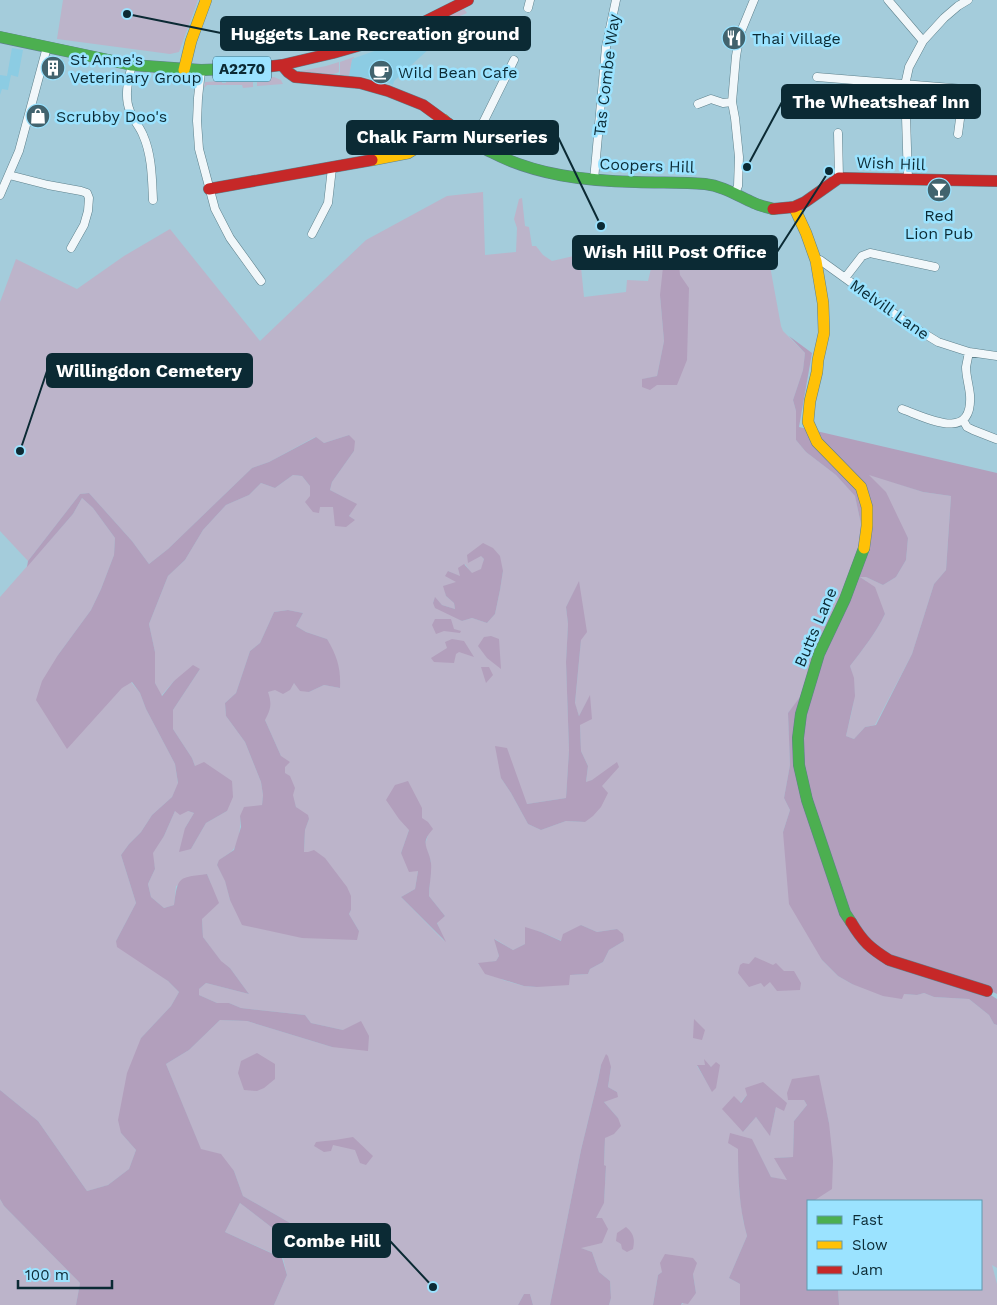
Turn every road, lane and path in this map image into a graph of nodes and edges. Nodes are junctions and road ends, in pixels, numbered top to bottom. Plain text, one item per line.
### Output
1 (206, 0) edge
2 (468, 0) edge
3 (616, 0) edge
4 (754, 0) edge
5 (888, 0) edge
6 (968, 0) edge
7 (0, 36) edge
8 (923, 41) junction
9 (46, 47) junction
10 (514, 60) dead end
11 (132, 65) junction
12 (282, 65) junction
13 (184, 70) junction
14 (201, 70) junction
15 (817, 77) dead end
16 (906, 85) junction
17 (732, 102) junction
18 (698, 104) dead end
19 (444, 120) junction
20 (838, 133) dead end
21 (958, 134) dead end
22 (473, 143) junction
23 (332, 168) junction
24 (9, 175) junction
25 (839, 178) junction
26 (594, 180) junction
27 (908, 180) junction
28 (997, 181) edge
29 (209, 189) junction
30 (735, 193) junction
31 (0, 194) edge
32 (153, 200) dead end
33 (794, 207) junction
34 (312, 234) dead end
35 (71, 248) dead end
36 (816, 261) junction
37 (935, 267) dead end
38 (845, 278) junction
39 (261, 281) dead end
40 (969, 352) junction
41 (997, 356) edge
42 (902, 409) dead end
43 (963, 420) junction
44 (996, 439) edge
45 (987, 991) dead end

1 - 13 street
2 - 12 street, A2270
3 - 26 street, Tas Combe Way
4 - 17 street
5 - 8 street
6 - 8 street
7 - 9 street, A2270
8 - 16 street
9 - 11 street, A2270
9 - 24 street
10 - 22 street
11 - 13 street, A2270
11 - 32 street
12 - 14 street, A2270
12 - 19 street, Coopers Hill
13 - 14 street, A2270
14 - 29 street
15 - 16 street
16 - 21 street
16 - 27 street
17 - 18 street
17 - 30 street
19 - 22 street, Coopers Hill
19 - 23 street
20 - 25 street
22 - 26 street, Coopers Hill
23 - 29 street
23 - 34 street
24 - 31 street
24 - 35 street
25 - 27 street, Wish Hill
25 - 33 street, Wish Hill
26 - 30 street, Coopers Hill
27 - 28 street, Wish Hill
29 - 39 street
30 - 33 street, Coopers Hill
33 - 36 street, Butts Lane
36 - 38 street, Melvill Lane
36 - 45 street, Butts Lane
37 - 38 street
38 - 40 street, Melvill Lane
40 - 41 street, Melvill Lane
40 - 43 street
42 - 43 street
43 - 44 street

